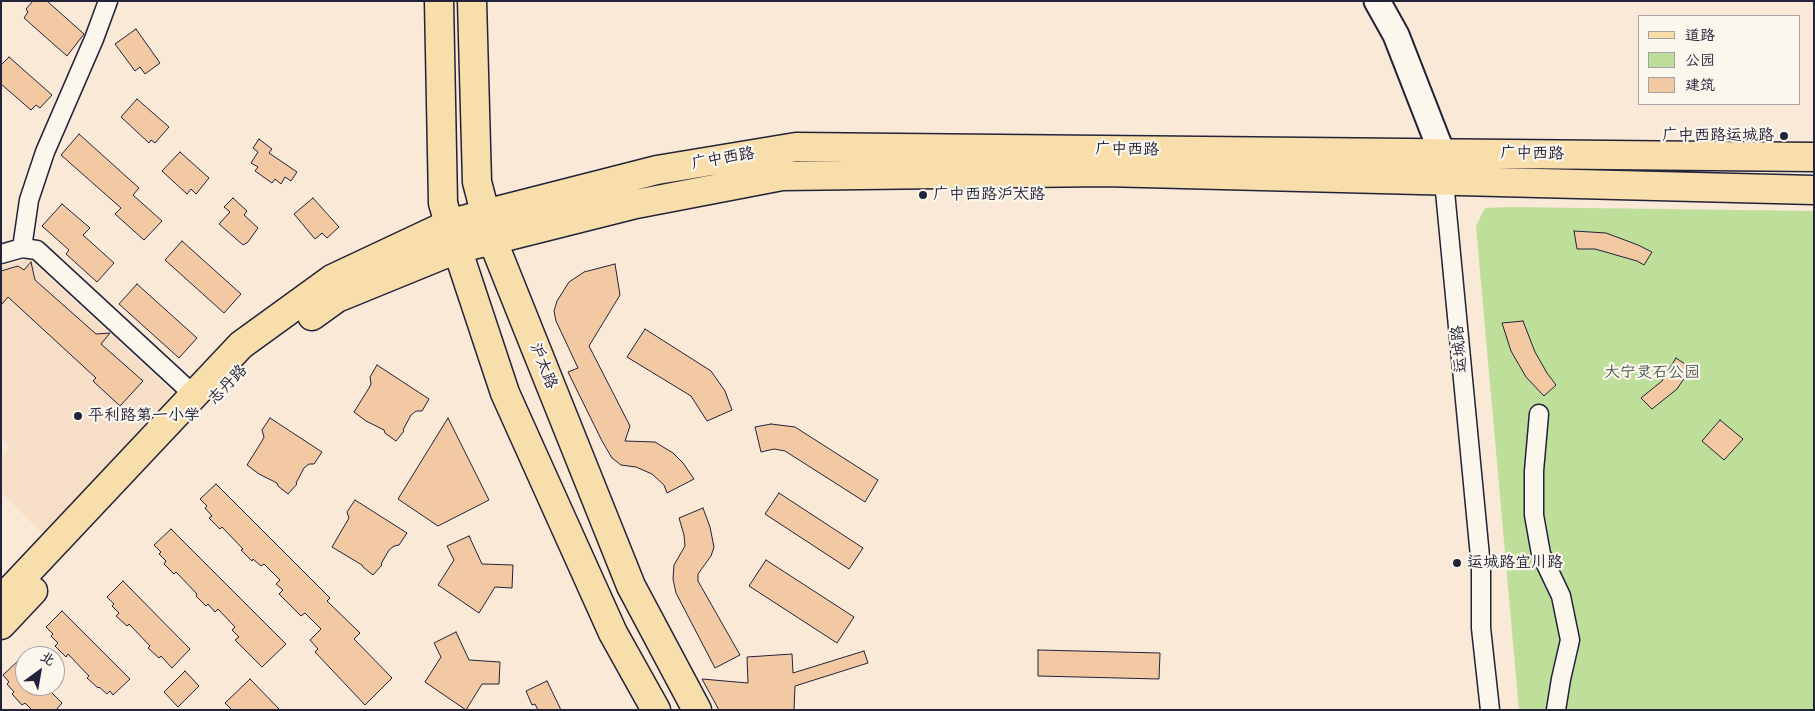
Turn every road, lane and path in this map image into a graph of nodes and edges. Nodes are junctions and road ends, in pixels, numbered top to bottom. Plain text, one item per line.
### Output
1 (108, 1) edge
2 (438, 1) edge
3 (472, 1) edge
4 (1377, 1) edge
5 (1442, 153) junction
6 (1814, 157) edge
7 (1444, 181) junction
8 (1814, 190) edge
9 (489, 226) junction
10 (453, 237) junction
11 (22, 248) junction
12 (1, 254) edge
13 (194, 395) junction
14 (1539, 414) dead end
15 (1, 600) edge
16 (1, 625) edge
17 (656, 710) edge
18 (697, 710) edge
19 (1490, 710) edge
20 (1556, 710) edge

1 - 11 street
2 - 10 main road
3 - 9 main road, 沪太路
4 - 5 street, 运城路
5 - 6 main road, 广中西路
5 - 7 street, 运城路
5 - 9 main road, 广中西路
7 - 8 main road, 广中西路
7 - 9 main road, 广中西路
7 - 19 street, 运城路
9 - 10 main road, 广中西路
9 - 18 main road, 沪太路
10 - 13 main road, 志丹路
10 - 16 main road, 志丹路
10 - 17 main road
11 - 12 street
11 - 13 street
13 - 15 main road, 志丹路
14 - 20 street

